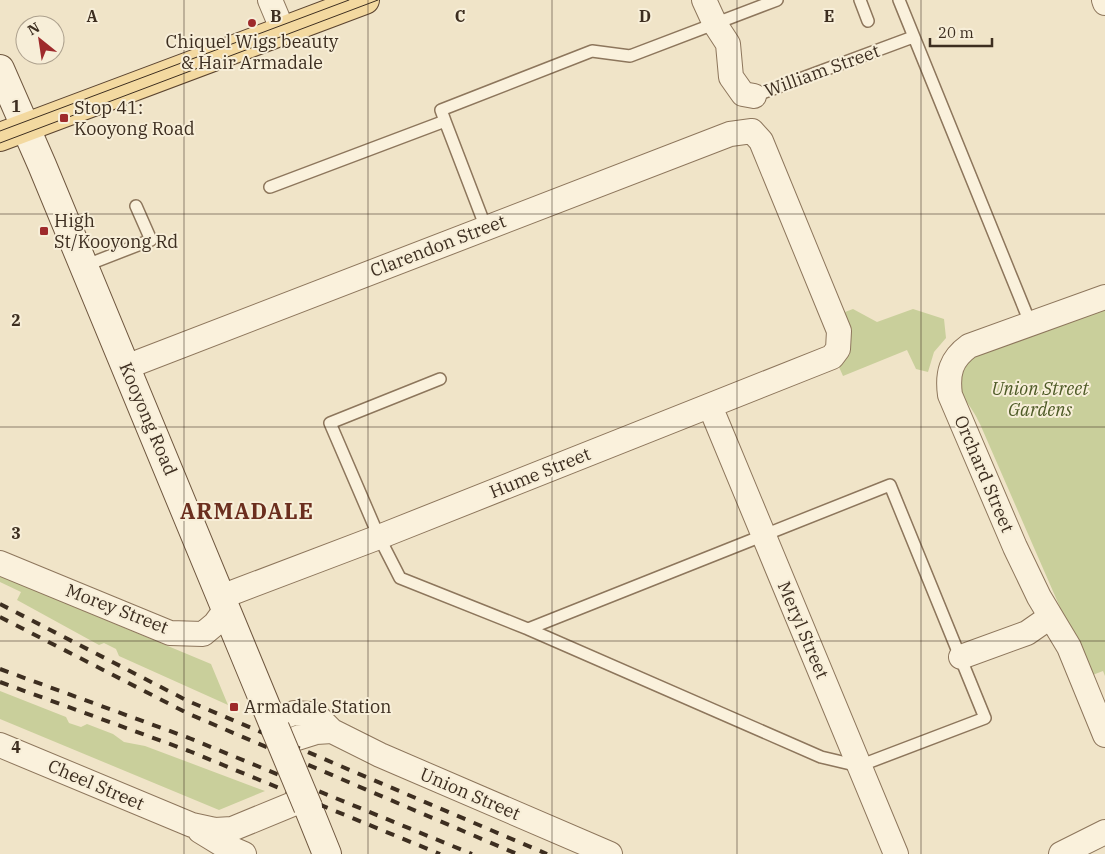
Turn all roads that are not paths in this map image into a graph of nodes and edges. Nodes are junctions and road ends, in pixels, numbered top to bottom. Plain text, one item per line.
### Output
1 (270, 0) edge
2 (365, 0) edge
3 (704, 0) edge
4 (777, 0) edge
5 (860, 0) edge
6 (899, 0) edge
7 (868, 21) dead end
8 (715, 24) junction
9 (283, 31) junction
10 (913, 37) junction
11 (0, 69) edge
12 (754, 96) joint
13 (444, 120) junction
14 (26, 128) junction
15 (0, 137) edge
16 (270, 187) dead end
17 (136, 206) dead end
18 (486, 228) junction
19 (84, 266) junction
20 (1105, 297) edge
21 (1031, 325) junction
22 (839, 332) joint
23 (126, 367) junction
24 (440, 379) dead end
25 (710, 406) junction
26 (763, 534) junction
27 (379, 537) junction
28 (0, 562) edge
29 (224, 603) junction
30 (1050, 616) junction
31 (528, 629) junction
32 (961, 657) junction
33 (281, 729) junction
34 (1105, 735) edge
35 (0, 746) edge
36 (860, 766) junction
37 (303, 803) junction
38 (192, 826) junction
39 (1105, 832) edge
40 (1105, 845) edge
41 (1065, 852) edge
42 (244, 854) edge
43 (327, 854) edge
44 (610, 854) edge
45 (896, 854) edge

1 - 9 street
2 - 9 main road
3 - 8 street, William Street
4 - 8 lane
5 - 7 lane
6 - 10 lane
8 - 12 street, William Street
8 - 13 lane
9 - 14 main road
10 - 12 lane, William Street
10 - 21 lane
11 - 14 street, Kooyong Road
13 - 16 lane
13 - 18 lane
14 - 15 main road
14 - 19 street, Kooyong Road
17 - 19 lane
18 - 22 street, Clarendon Street
18 - 23 street, Clarendon Street
19 - 23 street, Kooyong Road
20 - 21 street, Orchard Street
21 - 30 street, Orchard Street
22 - 25 street, Hume Street
23 - 29 street, Kooyong Road
24 - 27 lane
25 - 26 street, Meryl Street
25 - 27 street, Hume Street
26 - 31 lane
26 - 32 lane
26 - 36 street, Meryl Street
27 - 29 street, Hume Street
27 - 31 lane
28 - 29 street, Morey Street
29 - 33 street, Kooyong Road
30 - 32 street
30 - 34 street, Orchard Street
31 - 36 lane
32 - 36 lane
33 - 37 street, Kooyong Road, bridge
33 - 44 street, Union Street
35 - 38 street, Cheel Street
36 - 45 street, Meryl Street
37 - 38 street, Cheel Street
37 - 43 street, Kooyong Road
38 - 42 street, Cheel Street
39 - 41 street
40 - 41 street

